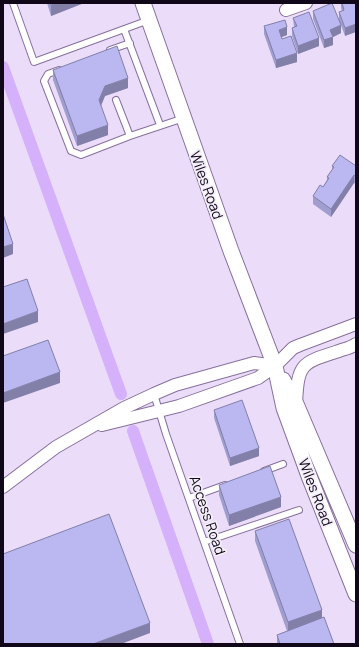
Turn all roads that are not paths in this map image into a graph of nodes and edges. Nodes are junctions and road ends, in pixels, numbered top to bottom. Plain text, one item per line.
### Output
1 (13, 3) edge
2 (143, 3) edge
3 (306, 3) edge
4 (286, 10) dead end
5 (149, 20) junction
6 (124, 29) junction
7 (130, 43) junction
8 (106, 52) edge
9 (65, 67) edge
10 (116, 100) dead end
11 (184, 118) junction
12 (160, 125) junction
13 (130, 136) junction
14 (356, 324) edge
15 (355, 345) edge
16 (275, 366) junction
17 (154, 394) junction
18 (296, 404) junction
19 (160, 411) junction
20 (87, 428) junction
21 (283, 464) dead end
22 (254, 474) edge
23 (232, 482) edge
24 (3, 487) edge
25 (189, 498) junction
26 (299, 510) dead end
27 (204, 542) junction
28 (356, 545) edge
29 (356, 594) edge
30 (240, 644) edge

1 - 6 lane
2 - 5 street, Wiles Road
3 - 4 street
5 - 6 lane
5 - 11 street, Wiles Road
6 - 7 lane
7 - 8 lane
7 - 12 lane
9 - 13 lane
10 - 13 lane
11 - 12 lane
11 - 16 street, Wiles Road
12 - 13 lane
14 - 16 street
15 - 18 street
16 - 17 street
16 - 18 street, Wiles Road
16 - 19 street
16 - 29 street, Wiles Road
17 - 19 lane, Access Road
17 - 20 street
18 - 28 street, Wiles Road
19 - 20 street
19 - 25 lane, Access Road
20 - 24 street
21 - 22 lane
23 - 25 lane
25 - 27 lane, Access Road
26 - 27 lane
27 - 30 lane, Access Road

